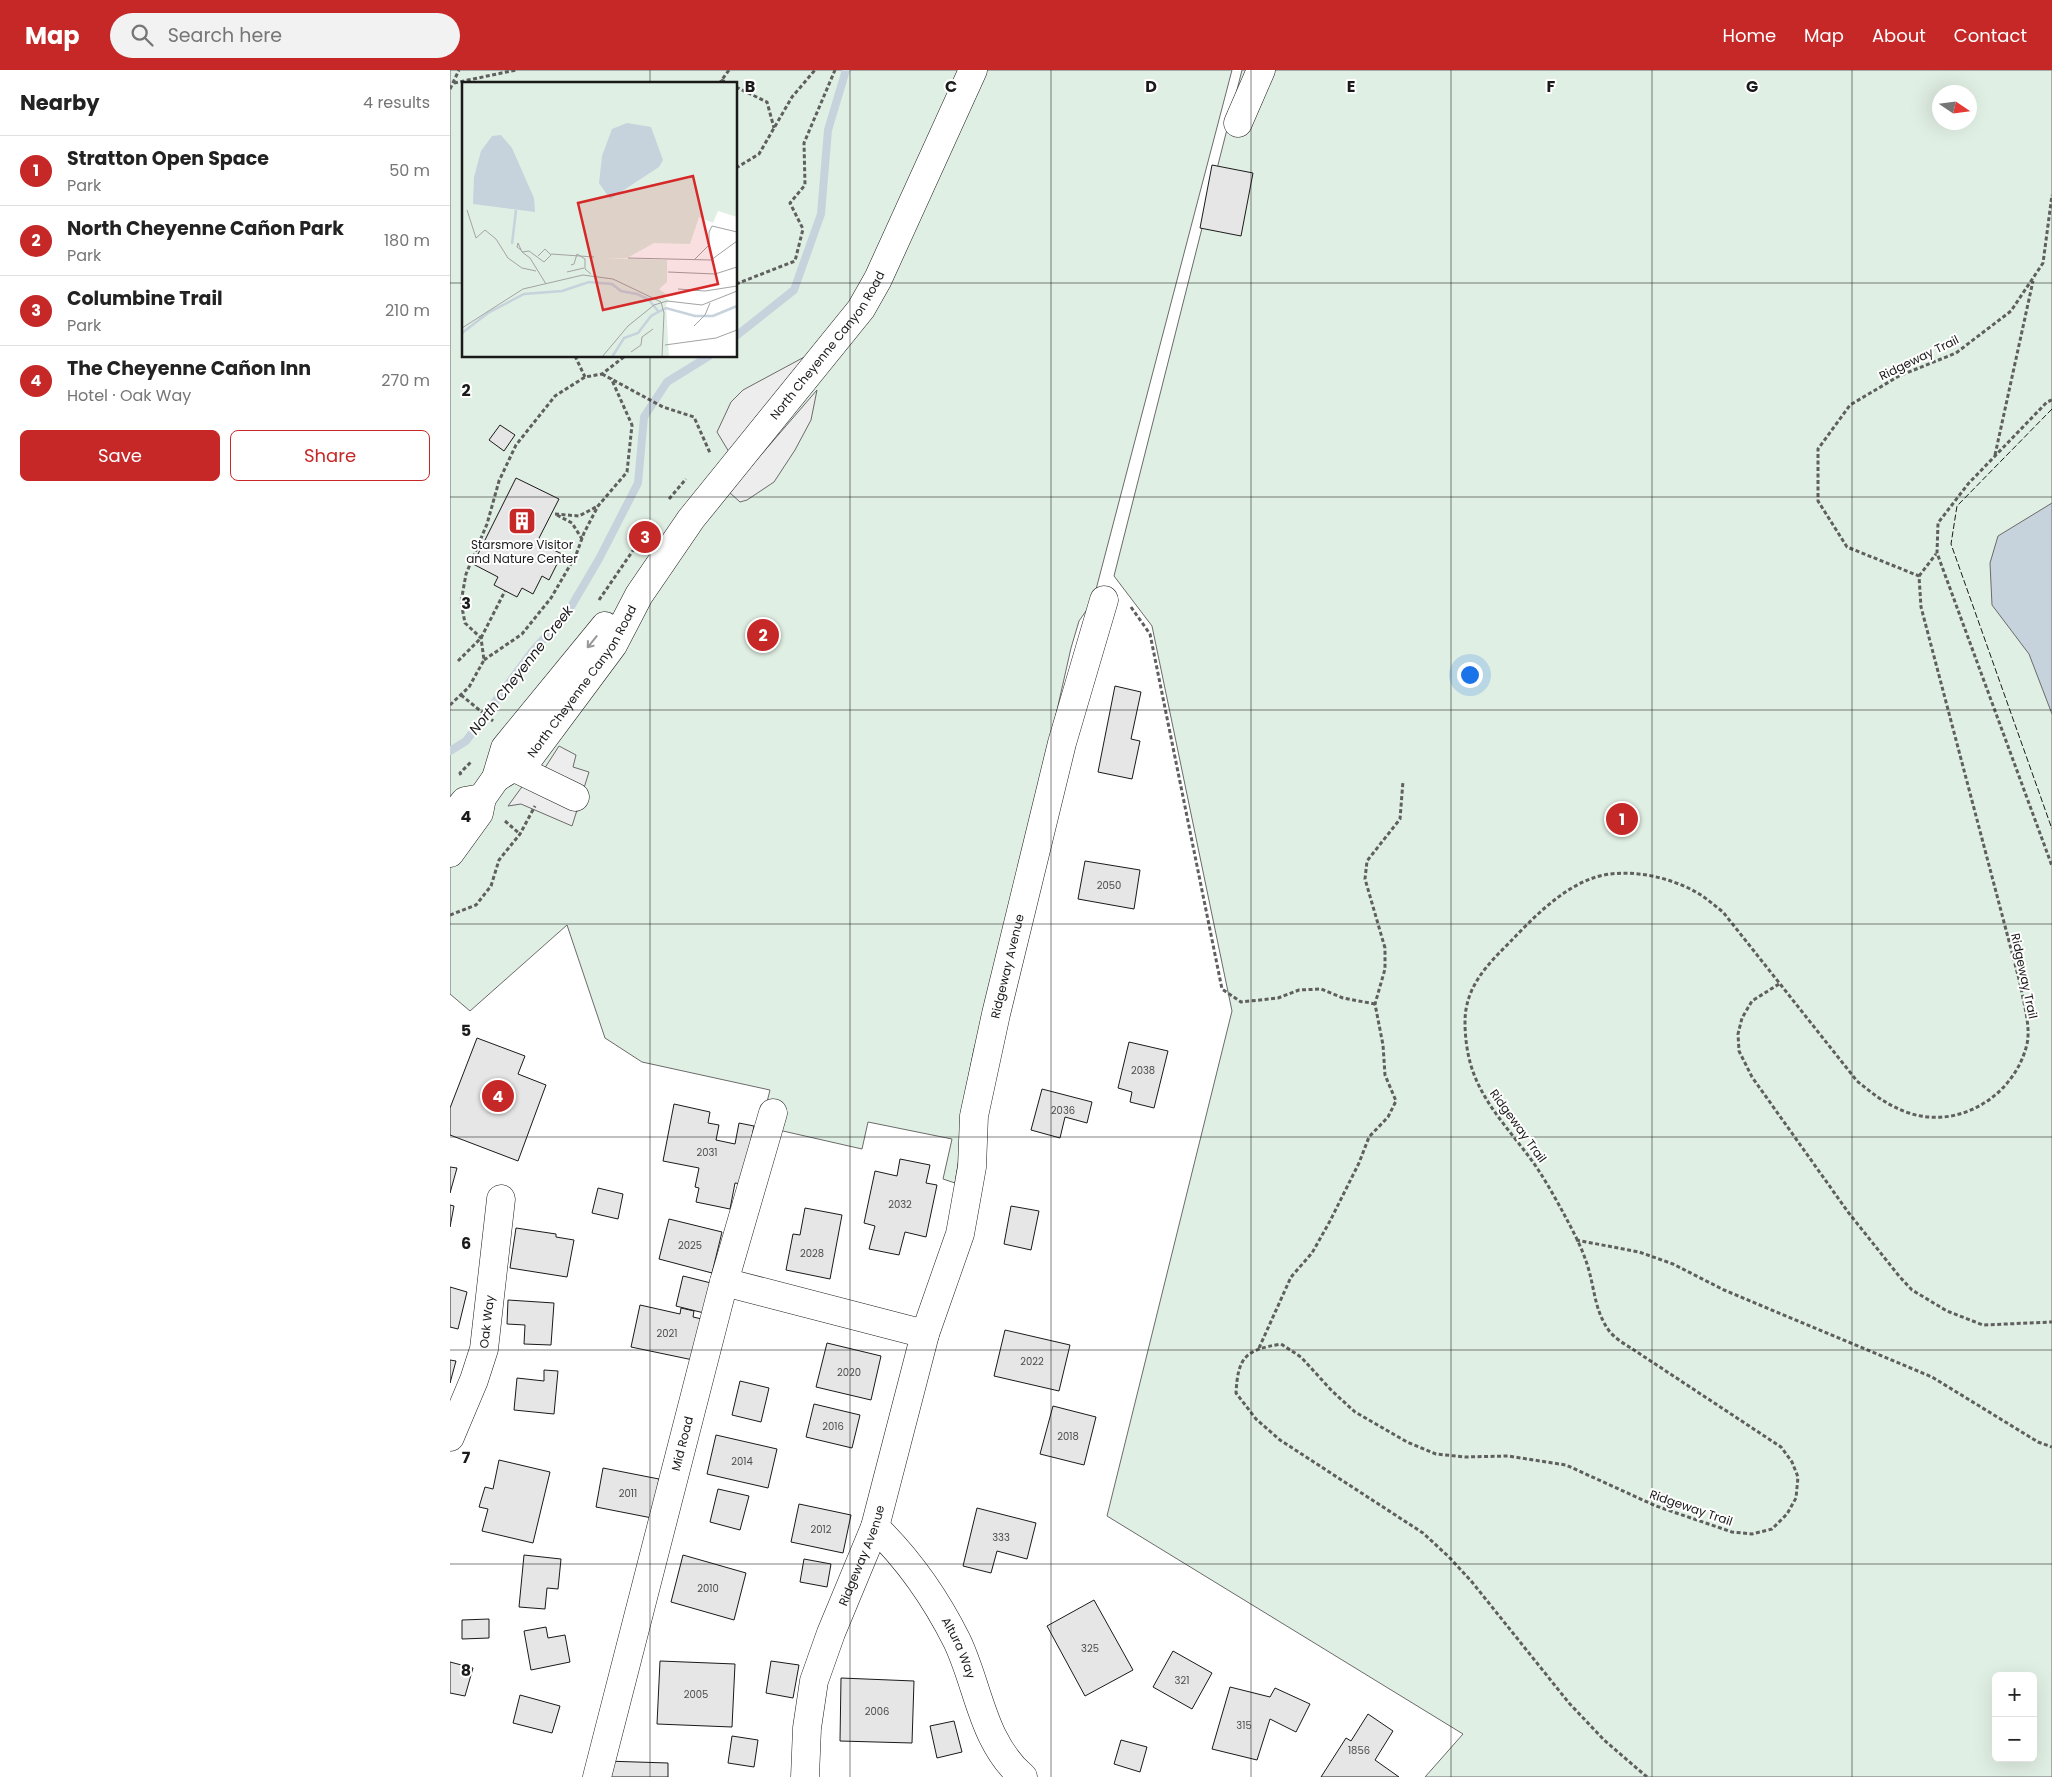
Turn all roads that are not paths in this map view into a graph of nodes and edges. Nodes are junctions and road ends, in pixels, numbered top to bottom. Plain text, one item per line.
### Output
1 (972, 70) edge
2 (1260, 70) edge
3 (1238, 123) dead end
4 (1116, 601) road end
5 (497, 781) junction
6 (575, 797) dead end
7 (450, 819) edge
8 (450, 853) edge
9 (773, 1113) dead end
10 (501, 1199) dead end
11 (724, 1282) junction
12 (924, 1334) junction
13 (450, 1437) edge
14 (875, 1527) junction
15 (597, 1777) edge
16 (804, 1777) edge
17 (1023, 1777) edge

1 - 5 street, North Cheyenne Canyon Road
2 - 3 street
4 - 12 street, Ridgeway Avenue
5 - 6 street
5 - 7 street
5 - 8 street, North Cheyenne Canyon Road
9 - 11 street, Mid Road
10 - 13 street, Oak Way
11 - 12 street
11 - 15 street, Mid Road
12 - 14 street, Ridgeway Avenue
14 - 16 street, Ridgeway Avenue
14 - 17 street, Altura Way

